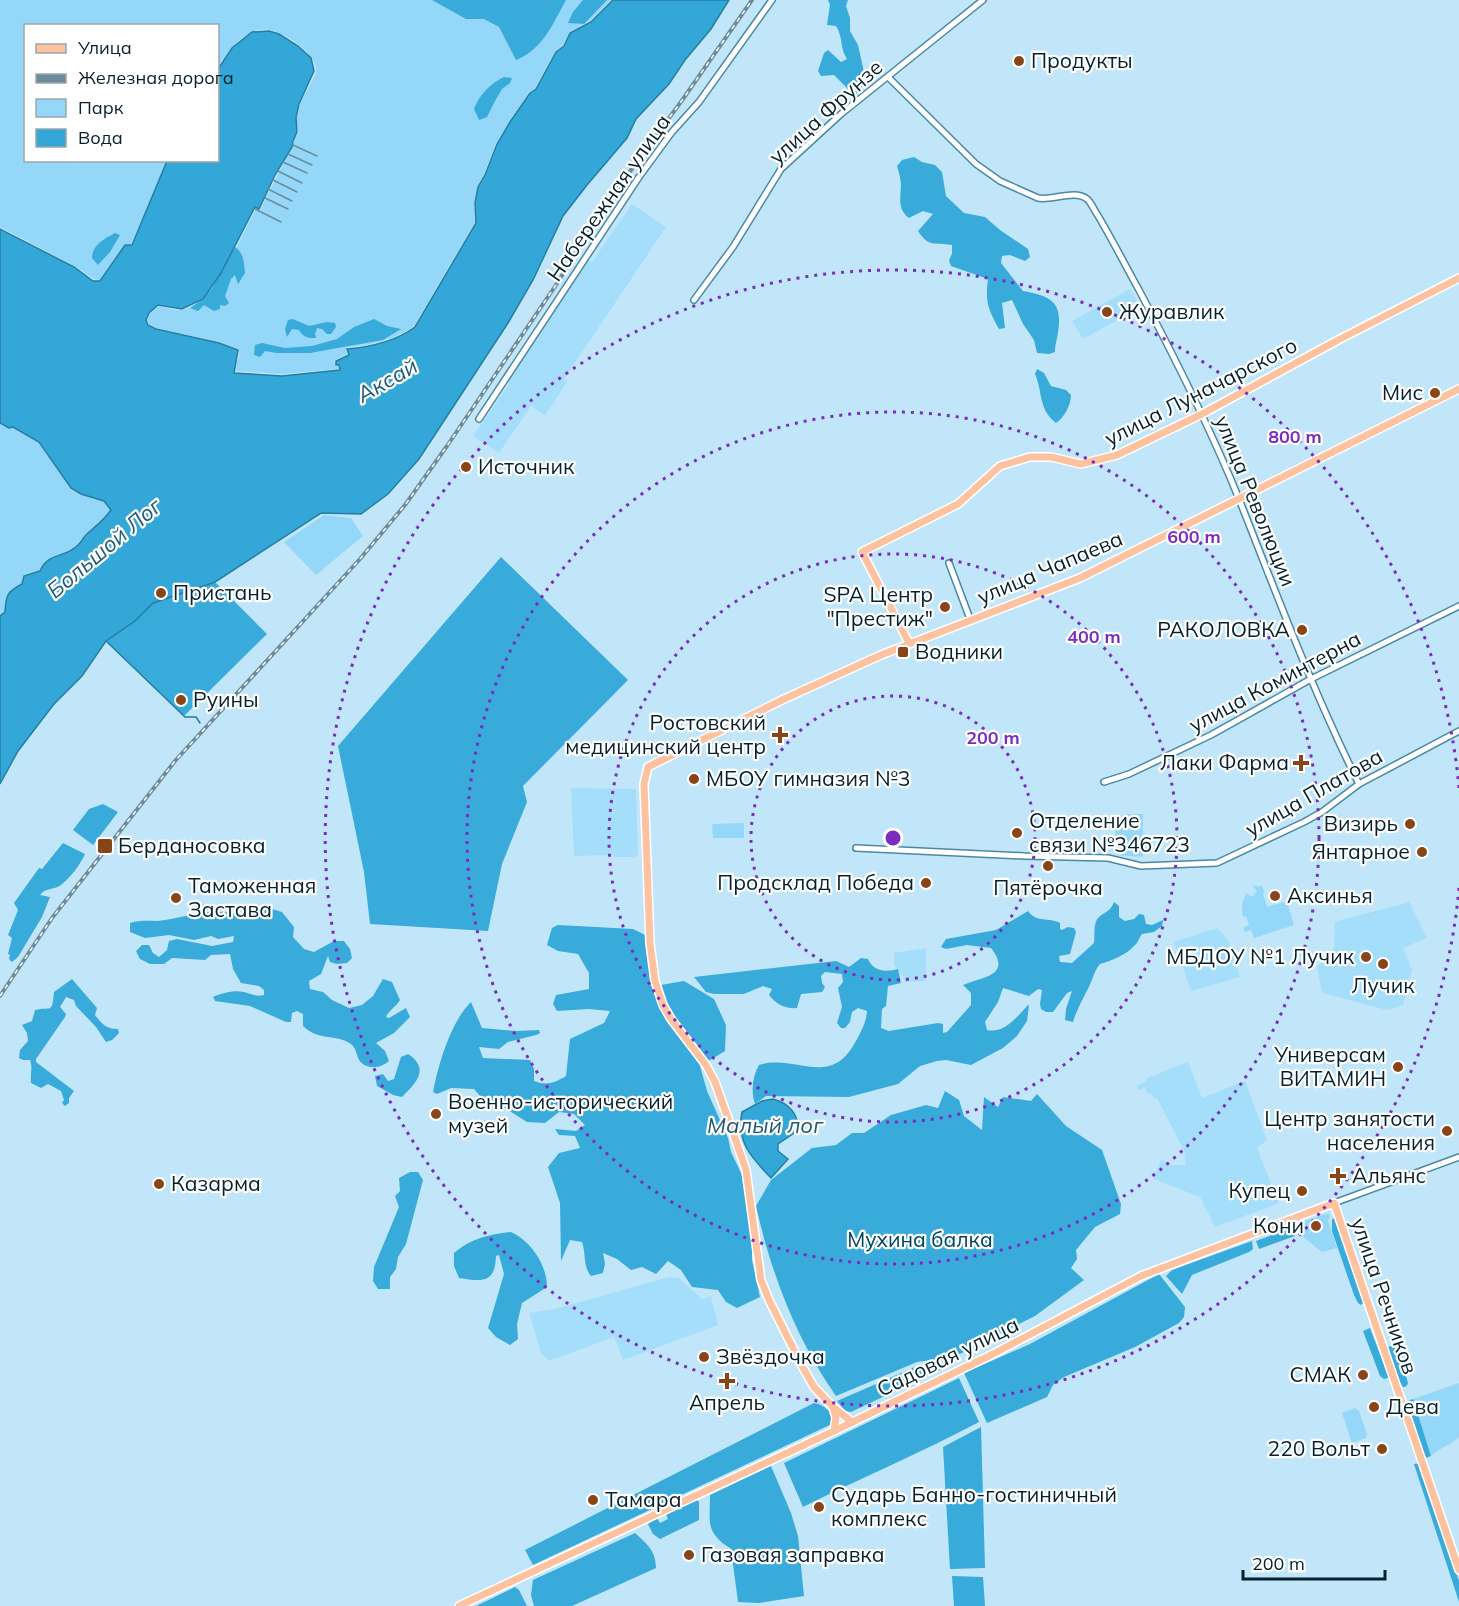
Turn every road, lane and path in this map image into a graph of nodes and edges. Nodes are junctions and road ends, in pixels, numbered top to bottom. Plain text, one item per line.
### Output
1 (772, 0) edge
2 (983, 0) edge
3 (888, 77) junction
4 (1459, 278) edge
5 (694, 300) dead end
6 (1459, 389) edge
7 (1202, 414) junction
8 (479, 419) dead end
9 (1239, 500) junction
10 (949, 563) dead end
11 (1459, 606) edge
12 (970, 619) junction
13 (909, 643) junction
14 (1311, 679) junction
15 (1459, 731) edge
16 (1104, 782) dead end
17 (1359, 784) junction
18 (856, 848) dead end
19 (1459, 1157) edge
20 (1335, 1203) junction
21 (833, 1407) junction
22 (852, 1422) junction
23 (834, 1431) junction
24 (1459, 1570) edge
25 (459, 1606) edge

1 - 8 street, Набережная улица
2 - 3 street, улица Фрунзе
3 - 5 street, улица Фрунзе
3 - 7 street, улица Революции
4 - 7 main road, улица Луначарского
6 - 9 main road, улица Чапаева
7 - 9 street, улица Революции
7 - 13 main road, улица Луначарского
9 - 12 main road, улица Чапаева
9 - 14 street, улица Революции
10 - 12 street
11 - 14 street, улица Коминтерна
12 - 13 main road, улица Чапаева
13 - 21 main road, улица Чапаева
14 - 16 street, улица Коминтерна
14 - 17 street, улица Революции
15 - 17 street, улица Платова
17 - 18 street, улица Платова
19 - 20 street, Садовая улица
20 - 22 main road, Садовая улица
20 - 24 main road, улица Речников
21 - 22 main road
21 - 23 main road
22 - 23 main road, Садовая улица
23 - 25 main road, Садовая улица

